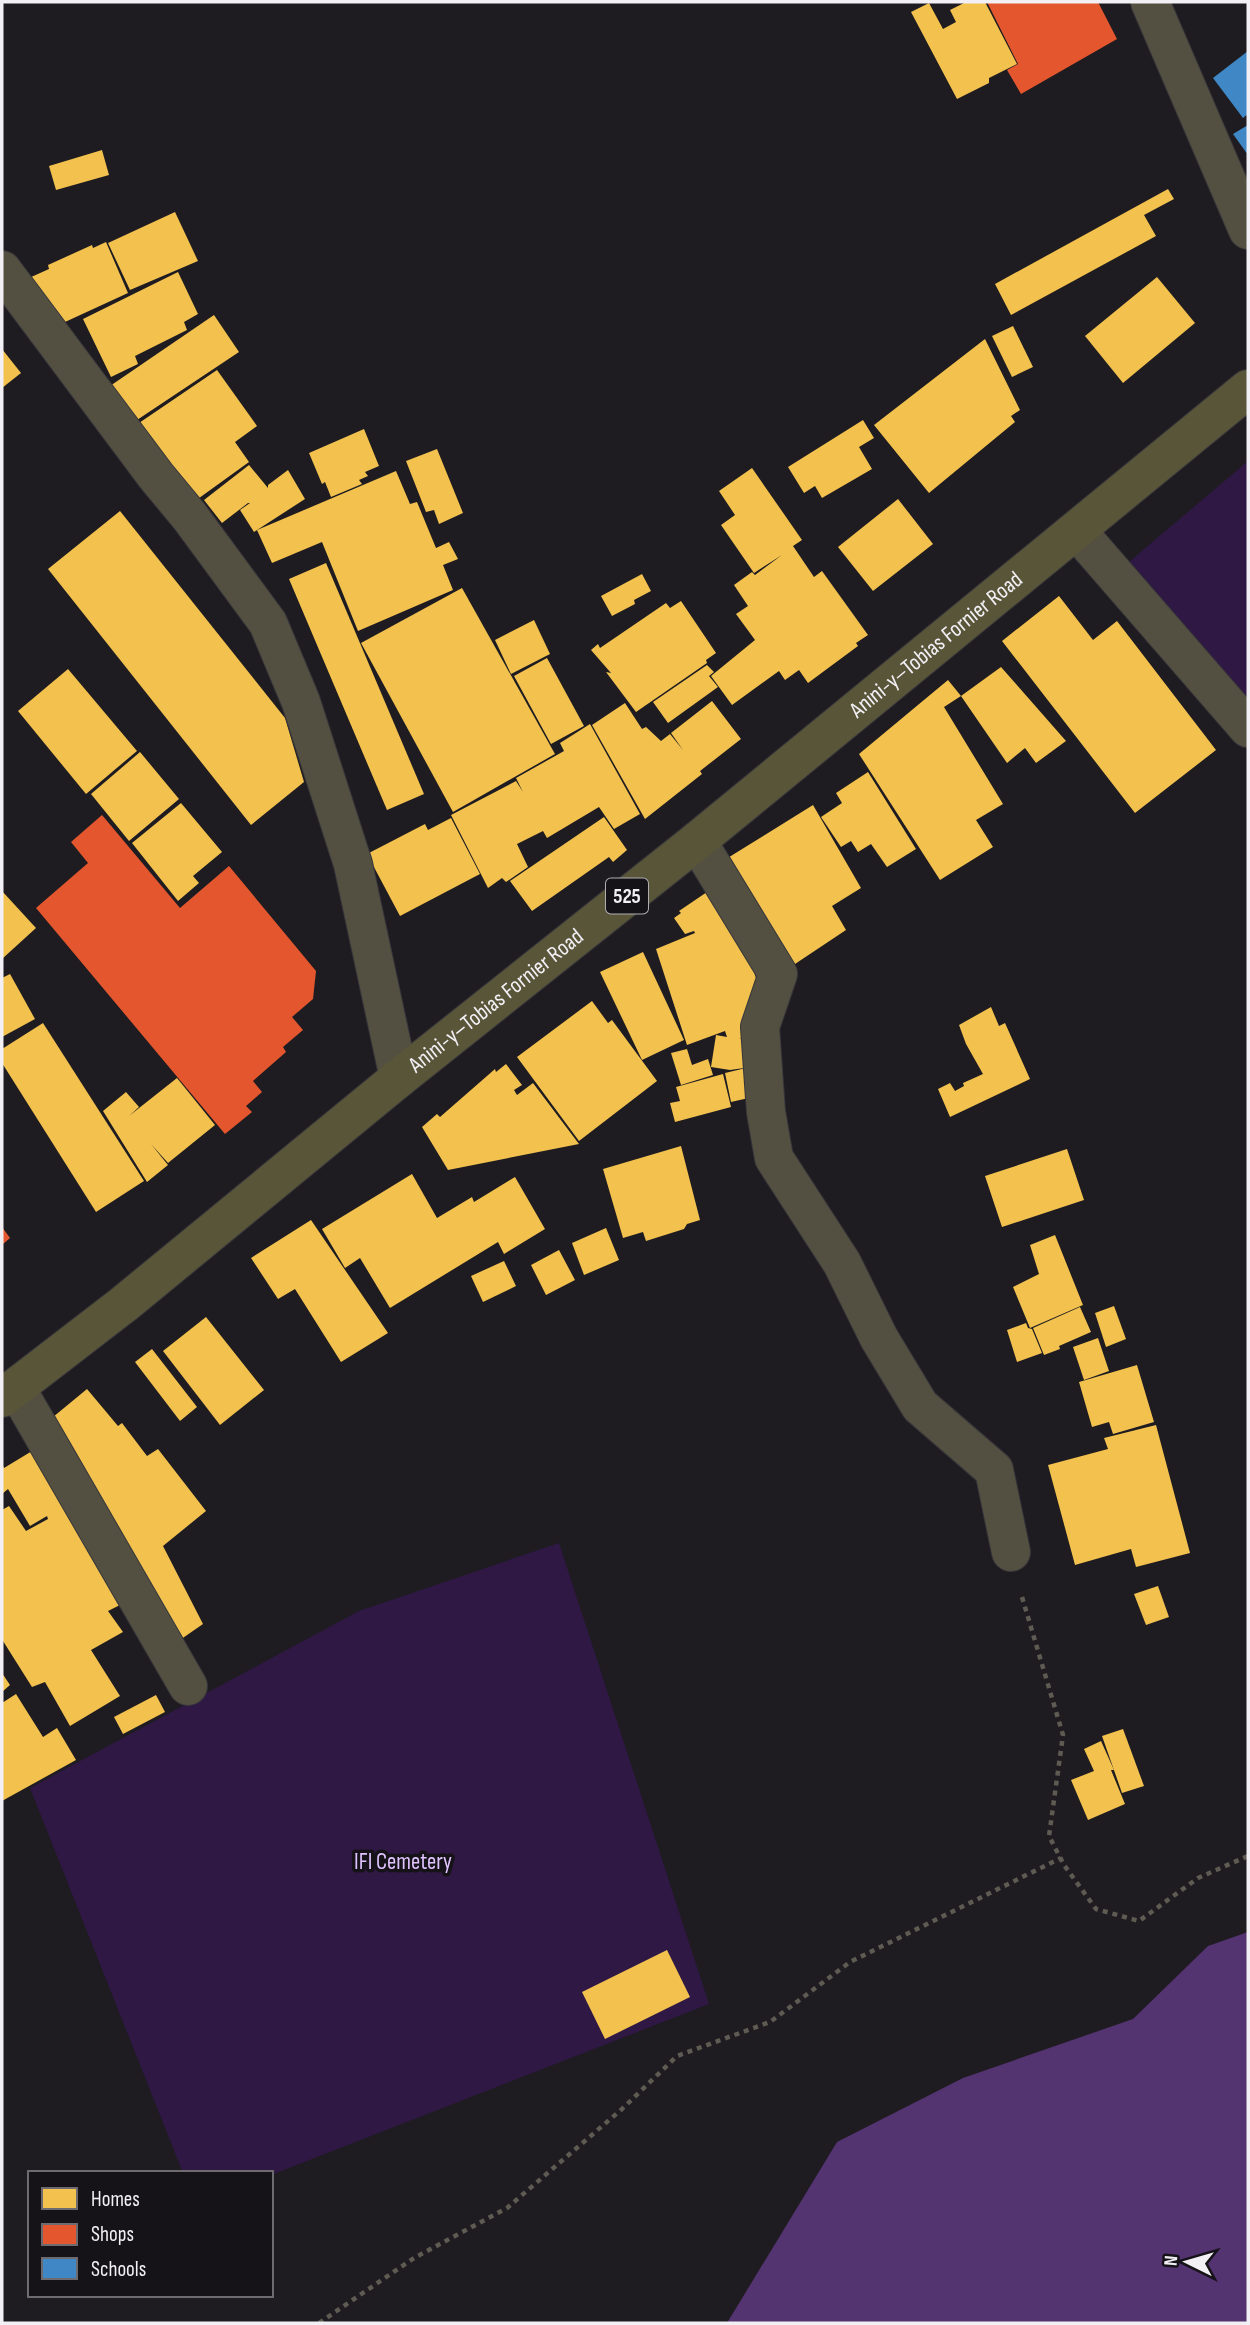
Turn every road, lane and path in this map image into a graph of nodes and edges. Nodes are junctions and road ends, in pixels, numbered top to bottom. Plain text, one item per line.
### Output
1 (1150, 2) edge
2 (1248, 230) edge
3 (2, 270) edge
4 (1248, 389) edge
5 (1077, 531) junction
6 (1248, 729) edge
7 (697, 841) junction
8 (399, 1078) junction
9 (9, 1393) edge
10 (1011, 1552) joint
11 (188, 1686) dead end
12 (1248, 1856) edge
13 (1061, 1858) junction
14 (319, 2323) edge

1 - 2 street
3 - 8 street
4 - 5 main road, Anini-y–Tobias Fornier Road / 525
5 - 6 street
5 - 7 main road, Anini-y–Tobias Fornier Road / 525
7 - 8 main road, Anini-y–Tobias Fornier Road / 525
7 - 10 street
8 - 9 main road, Anini-y–Tobias Fornier Road / 525
9 - 11 street
10 - 13 path
12 - 13 path
13 - 14 path

